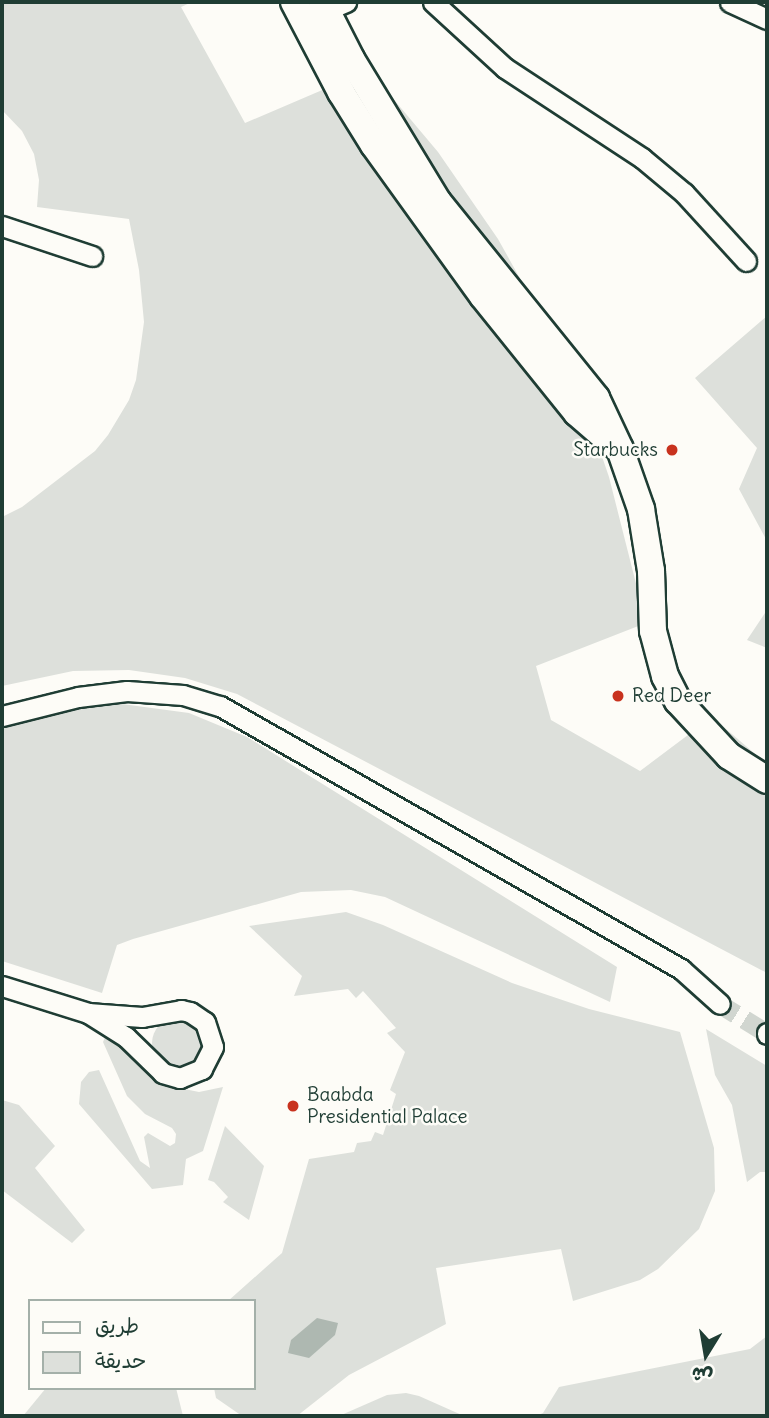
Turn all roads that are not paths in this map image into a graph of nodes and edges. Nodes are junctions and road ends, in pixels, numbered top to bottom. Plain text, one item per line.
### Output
1 (433, 2) edge
2 (730, 2) edge
3 (319, 7) edge
4 (767, 19) edge
5 (2, 226) edge
6 (92, 256) dead end
7 (746, 261) dead end
8 (2, 716) edge
9 (767, 780) edge
10 (2, 986) edge
11 (720, 1004) tunnel mouth
12 (88, 1013) junction

1 - 7 street
2 - 4 street
3 - 9 main road
5 - 6 street
8 - 11 street
10 - 12 street
12 - 12 street

